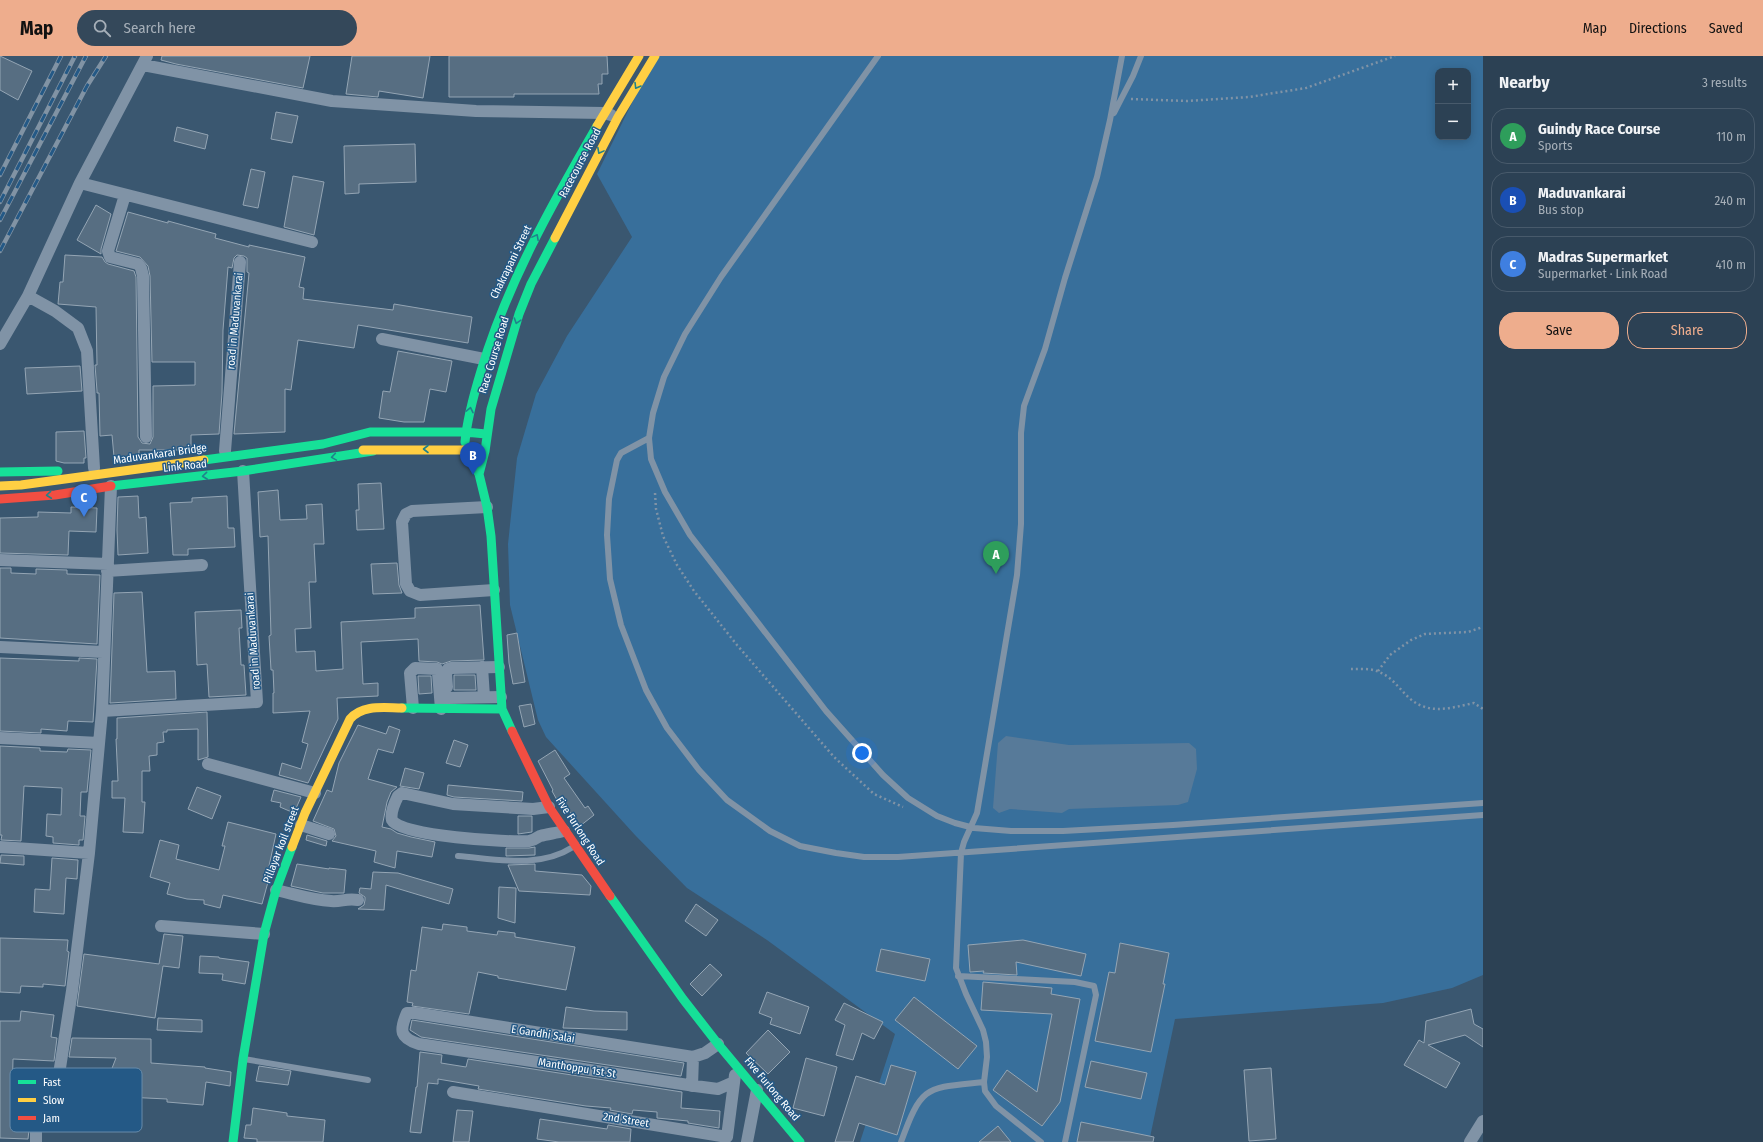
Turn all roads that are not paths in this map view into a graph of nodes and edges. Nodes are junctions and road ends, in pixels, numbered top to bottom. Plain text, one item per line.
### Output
1 (639, 56) edge
2 (655, 56) edge
3 (878, 56) edge
4 (1122, 56) edge
5 (1141, 56) edge
6 (145, 60) edge
7 (604, 113) junction
8 (618, 116) junction
9 (1110, 120) junction
10 (80, 183) junction
11 (125, 195) junction
12 (312, 242) dead end
13 (240, 262) dead end
14 (531, 284) joint
15 (28, 296) junction
16 (382, 340) dead end
17 (0, 344) edge
18 (484, 359) junction
19 (370, 432) junction
20 (466, 432) junction
21 (486, 434) junction
22 (146, 437) dead end
23 (649, 438) junction
24 (323, 444) junction
25 (465, 449) junction
26 (225, 451) junction
27 (373, 451) junction
28 (485, 451) junction
29 (94, 468) junction
30 (242, 471) junction
31 (0, 472) edge
32 (480, 474) junction
33 (0, 486) edge
34 (111, 486) junction
35 (0, 499) edge
36 (487, 507) junction
37 (0, 560) edge
38 (202, 565) dead end
39 (108, 567) junction
40 (494, 590) junction
41 (0, 647) edge
42 (103, 652) junction
43 (482, 667) junction
44 (499, 667) junction
45 (484, 697) junction
46 (501, 703) junction
47 (446, 705) junction
48 (413, 708) junction
49 (102, 711) junction
50 (0, 738) edge
51 (99, 743) junction
52 (208, 764) dead end
53 (315, 793) junction
54 (1483, 803) edge
55 (549, 807) junction
56 (1483, 815) edge
57 (301, 825) junction
58 (972, 827) junction
59 (564, 831) junction
60 (329, 834) dead end
61 (575, 846) junction
62 (0, 848) edge
63 (89, 853) junction
64 (961, 853) junction
65 (458, 856) dead end
66 (276, 890) junction
67 (358, 900) dead end
68 (161, 926) dead end
69 (264, 934) junction
70 (958, 976) junction
71 (419, 1044) joint
72 (718, 1044) junction
73 (693, 1057) junction
74 (242, 1059) junction
75 (736, 1064) junction
76 (60, 1068) edge
77 (368, 1080) dead end
78 (734, 1082) junction
79 (984, 1082) junction
80 (692, 1086) junction
81 (757, 1090) junction
82 (453, 1092) dead end
83 (1483, 1121) edge
84 (727, 1139) edge
85 (233, 1142) edge
86 (747, 1142) edge
87 (800, 1142) edge
88 (901, 1142) edge
89 (1041, 1142) edge
90 (1065, 1142) edge
91 (1470, 1142) edge

1 - 7 street
2 -> 8 street, Racecourse Road
3 - 23 lane
4 - 9 lane
5 - 9 lane
6 - 7 street
6 - 10 street
7 - 8 street
18 -> 7 street, Chakrapani Street
8 -> 14 street, Racecourse Road
9 - 58 lane
10 - 11 street
10 - 15 street
11 - 12 street
11 - 22 street
13 - 26 street, road in Maduvankarai
14 -> 21 street, Race Course Road
15 - 17 street
15 - 29 street
16 - 18 street
20 -> 18 street, Chakrapani Street
19 - 20 street
19 - 24 street
19 - 26 street, Link Road
20 - 21 street
20 - 25 street, Chakrapani Street
21 - 28 street, Five Furlong Road
23 - 58 lane
23 - 64 lane
24 - 27 street
24 - 33 street, Maduvankarai Bridge
25 -> 27 street
25 - 28 street
25 - 32 street, Five Furlong Road
26 - 29 street, Link Road
27 -> 30 street, Link Road
28 - 32 street, Five Furlong Road
29 - 31 street, Link Road
30 -> 34 street, Link Road
30 - 49 street, road in Maduvankarai
32 - 36 street, Five Furlong Road
34 -> 35 street, Link Road
34 - 39 street
36 - 40 street, Five Furlong Road
36 - 40 street
37 - 39 street
38 - 39 street
39 - 42 street
40 - 44 street, Five Furlong Road
41 - 42 street
42 - 49 street
43 - 44 street
43 - 45 street
43 - 47 street
44 - 46 street, Five Furlong Road
45 - 46 street
45 - 47 street
46 - 47 street, Pillayar koil street
46 - 55 street, Five Furlong Road
47 - 48 street, Pillayar koil street
47 - 48 street
48 - 53 street, Pillayar koil street
49 - 51 street
50 - 51 street
51 - 63 street
52 - 53 street
53 - 57 street, Pillayar koil street
54 - 58 lane
55 - 59 street, Five Furlong Road
55 - 59 street
56 - 64 lane
57 - 60 street
57 - 66 street, Pillayar koil street
58 - 64 lane
59 - 61 street, Five Furlong Road
61 - 65 lane
61 - 72 street, Five Furlong Road
62 - 63 street
63 - 76 street
64 - 70 lane
66 - 67 street
66 - 69 street, Pillayar koil street
68 - 69 street
69 - 74 street, Pillayar koil street
70 - 79 lane
70 - 90 lane
71 - 73 street, E Gandhi Salai
71 - 80 street, Manthoppu 1st St
72 - 73 street
72 - 75 street, Five Furlong Road
73 - 80 street
74 - 77 lane
74 - 85 street, Pillayar koil street
75 - 78 street, 2nd Street
75 - 81 street, Five Furlong Road
78 - 80 street, Manthoppu 1st St
78 - 84 street, 2nd Street
79 - 88 lane
79 - 89 lane
81 - 86 street
81 - 87 street, Five Furlong Road
82 - 84 street, 2nd Street
83 - 91 street

